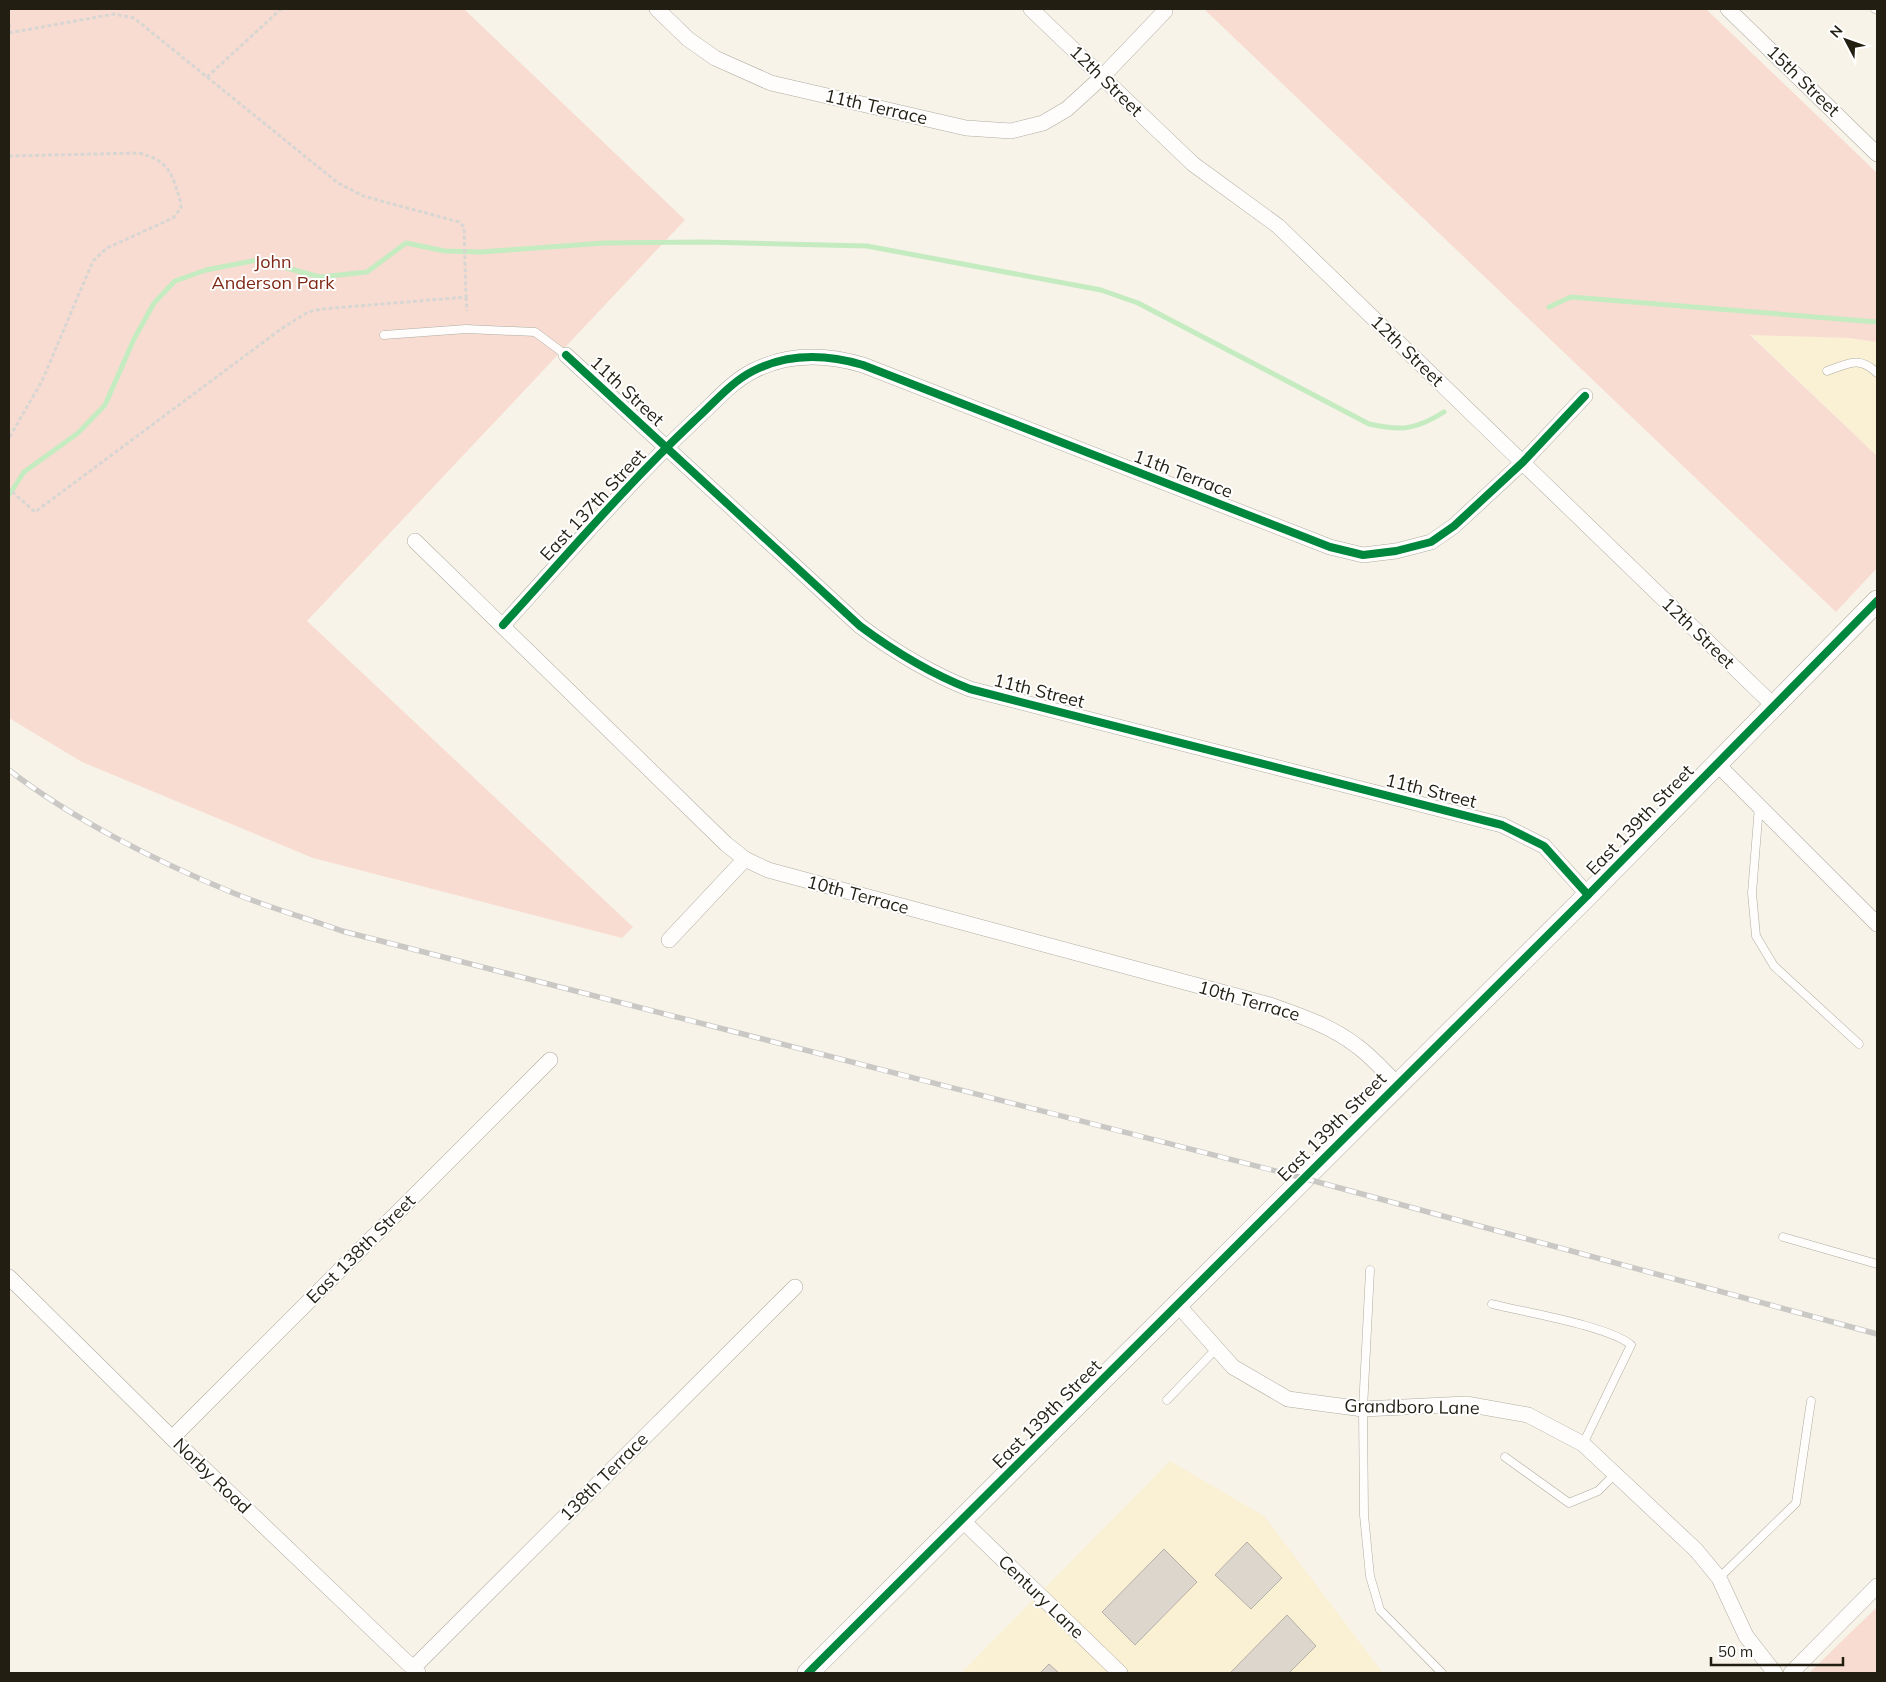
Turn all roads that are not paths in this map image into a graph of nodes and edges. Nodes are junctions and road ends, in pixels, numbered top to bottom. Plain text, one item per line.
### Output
1 (657, 9) edge
2 (1031, 9) edge
3 (1728, 9) edge
4 (1165, 11) dead end
5 (1102, 77) junction
6 (1877, 154) edge
7 (384, 335) dead end
8 (566, 355) joint
9 (813, 357) joint
10 (1827, 371) dead end
11 (1877, 373) edge
12 (1585, 396) dead end
13 (666, 447) junction
14 (1523, 462) junction
15 (414, 541) dead end
16 (1877, 601) edge
17 (502, 625) junction
18 (1773, 705) junction
19 (1716, 763) junction
20 (1759, 806) junction
21 (745, 860) junction
22 (1588, 894) junction
23 (1877, 924) edge
24 (669, 940) dead end
25 (1859, 1044) dead end
26 (550, 1060) dead end
27 (1397, 1084) junction
28 (1783, 1237) dead end
29 (1877, 1264) edge
30 (1370, 1270) dead end
31 (9, 1277) edge
32 (795, 1287) dead end
33 (1177, 1304) junction
34 (1492, 1304) dead end
35 (1217, 1348) junction
36 (1167, 1400) dead end
37 (1811, 1401) dead end
38 (1363, 1409) junction
39 (172, 1438) junction
40 (1584, 1444) junction
41 (1505, 1456) dead end
42 (1616, 1473) junction
43 (963, 1521) junction
44 (1719, 1578) junction
45 (1877, 1586) edge
46 (415, 1670) edge
47 (808, 1673) edge
48 (1120, 1673) edge
49 (1442, 1673) edge
50 (1776, 1673) edge
51 (1791, 1673) edge

1 - 5 street, 11th Terrace
2 - 5 street, 12th Street
3 - 6 street, 15th Street
4 - 5 street, 11th Terrace
5 - 14 street, 12th Street
7 - 8 lane
8 - 13 street, 11th Street
9 - 13 street, East 137th Street
9 - 14 street, 11th Terrace
10 - 11 lane
12 - 14 street
13 - 17 street, East 137th Street
13 - 22 street, 11th Street
14 - 18 street, 12th Street
15 - 17 street, 10th Terrace
16 - 18 street, East 139th Street
17 - 21 street, 10th Terrace
18 - 19 street, East 139th Street
19 - 20 street
19 - 22 street, East 139th Street
20 - 23 street
20 - 25 lane
21 - 24 street
21 - 27 street, 10th Terrace
22 - 27 street, East 139th Street
26 - 39 street, East 138th Street
27 - 33 street, East 139th Street
28 - 29 lane
30 - 38 lane
31 - 39 street, Norby Road
32 - 46 street, 138th Terrace
33 - 35 street, Grandboro Lane
33 - 43 street, East 139th Street
34 - 40 lane
35 - 36 lane
35 - 38 street, Grandboro Lane
37 - 44 lane
38 - 40 street, Grandboro Lane
38 - 49 lane
39 - 46 street, Norby Road
40 - 42 street, Grandboro Lane
41 - 42 lane
42 - 44 street, Grandboro Lane
43 - 47 street, East 139th Street
43 - 48 street, Century Lane
44 - 50 street, Grandboro Lane
45 - 51 street

